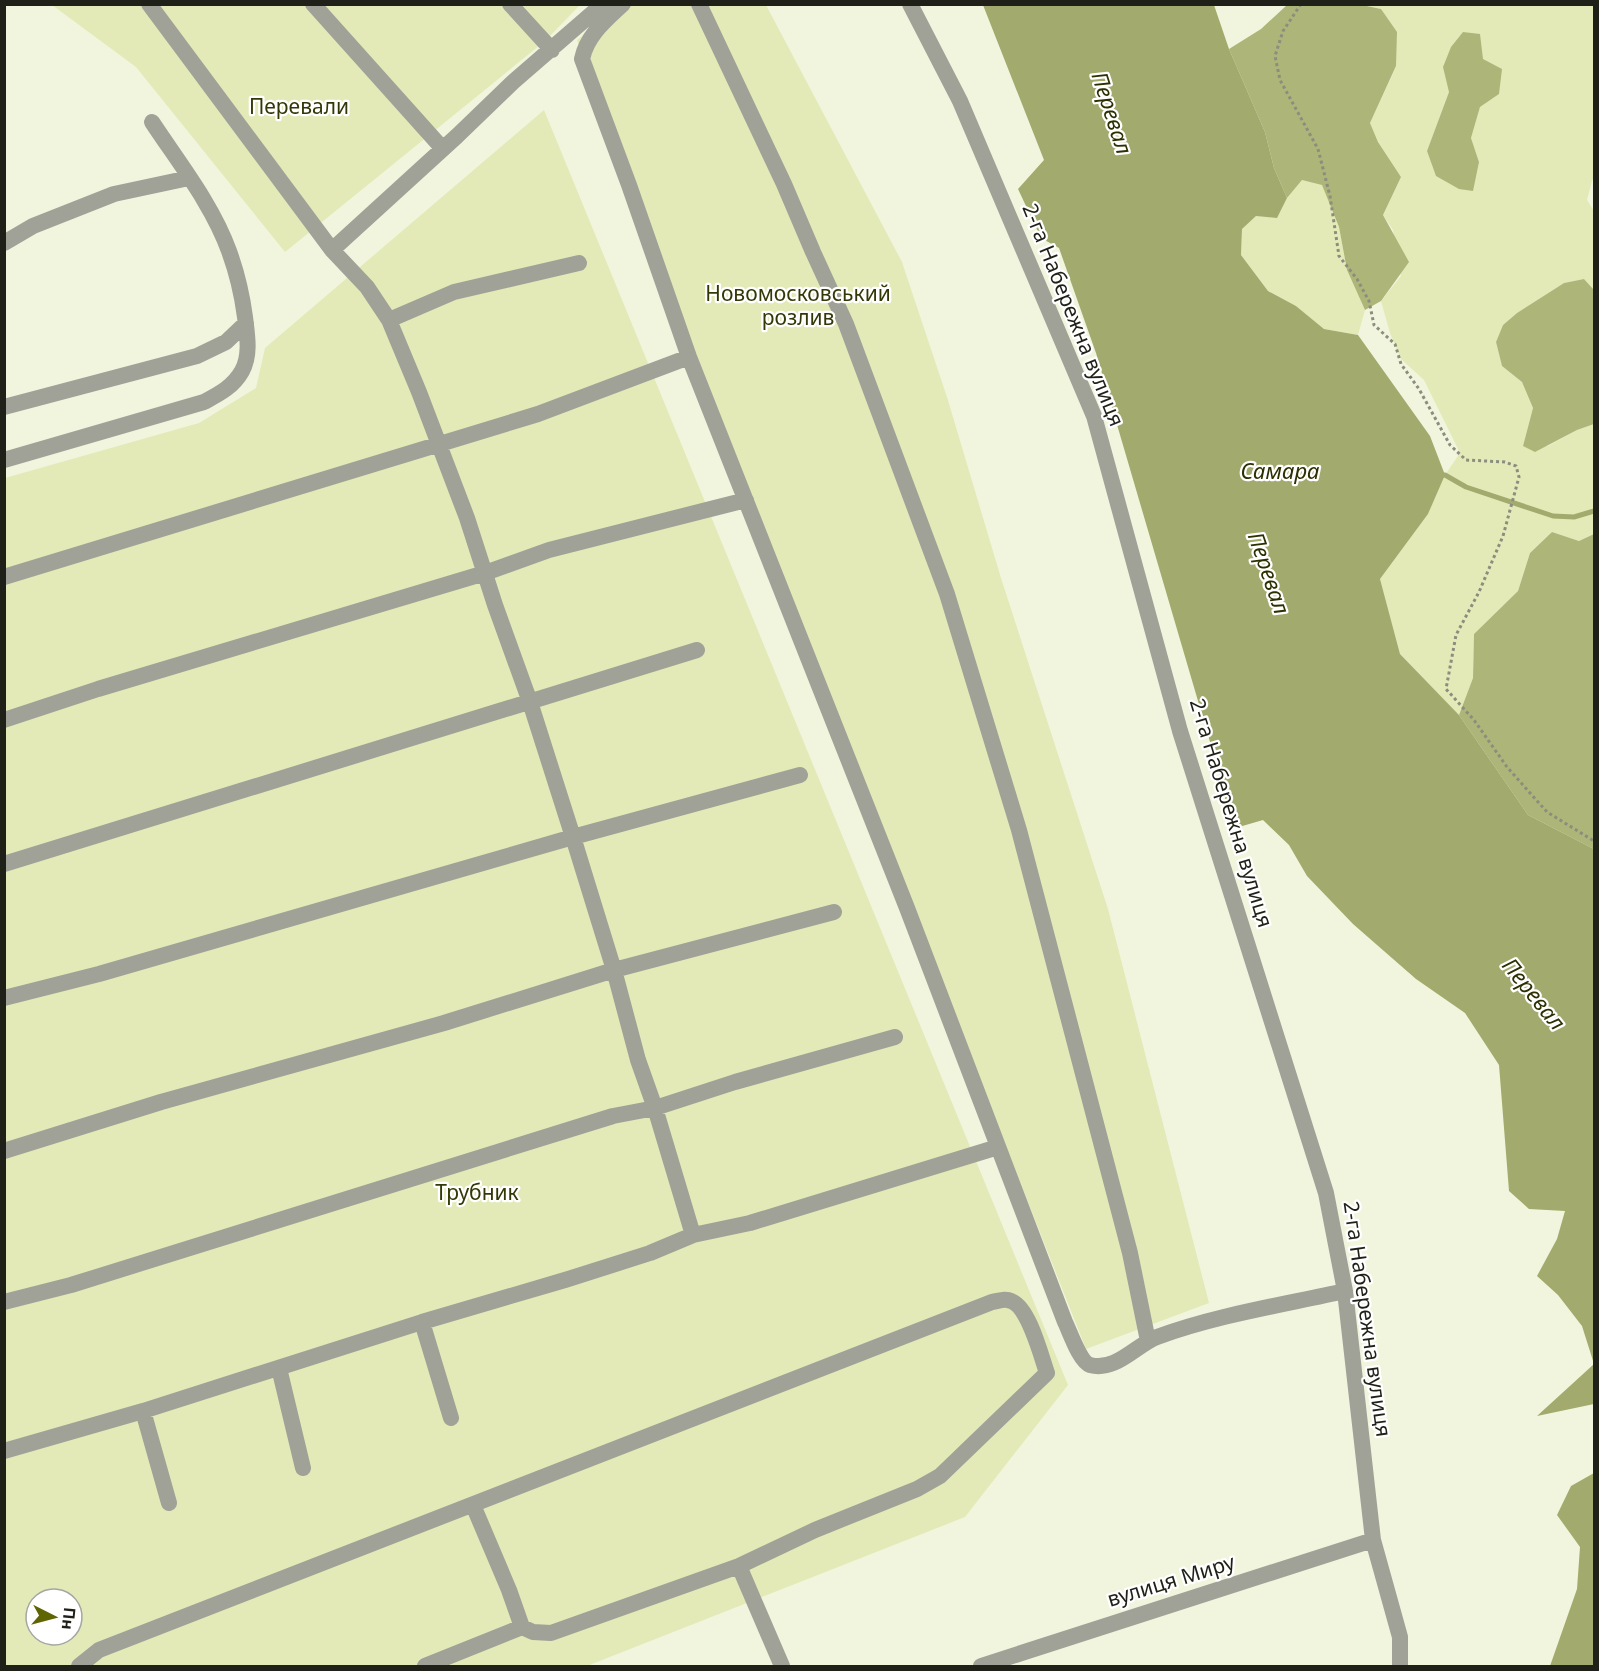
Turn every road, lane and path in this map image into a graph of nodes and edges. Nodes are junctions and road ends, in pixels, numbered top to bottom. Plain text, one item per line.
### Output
1 (149, 4) edge
2 (313, 4) edge
3 (510, 4) edge
4 (603, 4) edge
5 (623, 4) edge
6 (699, 4) edge
7 (910, 4) edge
8 (1302, 4) edge
9 (552, 50) junction
10 (152, 122) dead end
11 (442, 149) junction
12 (189, 178) junction
13 (4, 243) edge
14 (332, 250) junction
15 (579, 263) dead end
16 (389, 320) junction
17 (246, 324) junction
18 (689, 357) junction
19 (4, 407) edge
20 (439, 444) junction
21 (4, 460) edge
22 (746, 500) junction
23 (485, 573) junction
24 (4, 577) edge
25 (697, 651) dead end
26 (530, 702) junction
27 (4, 720) edge
28 (800, 775) dead end
29 (573, 837) junction
30 (1594, 842) edge
31 (4, 864) edge
32 (834, 912) dead end
33 (614, 970) junction
34 (4, 998) edge
35 (895, 1037) dead end
36 (656, 1108) junction
37 (998, 1147) junction
38 (4, 1151) edge
39 (693, 1236) junction
40 (1345, 1291) junction
41 (4, 1302) edge
42 (422, 1322) junction
43 (1148, 1341) junction
44 (279, 1368) junction
45 (143, 1411) junction
46 (450, 1419) dead end
47 (4, 1451) edge
48 (303, 1468) dead end
49 (169, 1503) dead end
50 (473, 1505) junction
51 (1373, 1540) junction
52 (739, 1566) junction
53 (522, 1627) junction
54 (79, 1666) edge
55 (425, 1666) edge
56 (782, 1666) edge
57 (981, 1666) edge
58 (1400, 1666) edge

1 - 14 street
2 - 11 street
3 - 9 street
4 - 9 street
5 - 18 street
6 - 43 street
7 - 40 street, 2-га Набережна вулиця
8 - 30 path
9 - 11 street
10 - 12 street
11 - 14 street
12 - 13 street
12 - 17 street
14 - 16 street
15 - 16 street
16 - 20 street
17 - 19 street
17 - 21 street
18 - 20 street
18 - 22 street
20 - 23 street
20 - 24 street
22 - 23 street
22 - 37 street
23 - 26 street
23 - 27 street
25 - 26 street
26 - 29 street
26 - 31 street
28 - 29 street
29 - 33 street
29 - 34 street
32 - 33 street
33 - 36 street
33 - 38 street
35 - 36 street
36 - 39 street
36 - 41 street
37 - 39 street
37 - 43 street
39 - 42 street
40 - 43 street
40 - 51 street, 2-га Набережна вулиця
42 - 44 street
42 - 46 street
44 - 45 street
44 - 48 street
45 - 47 street
45 - 49 street
50 - 52 street
50 - 53 street
50 - 54 street
51 - 57 street, вулиця Миру
51 - 58 street, 2-га Набережна вулиця
52 - 53 street
52 - 56 street
53 - 55 street

